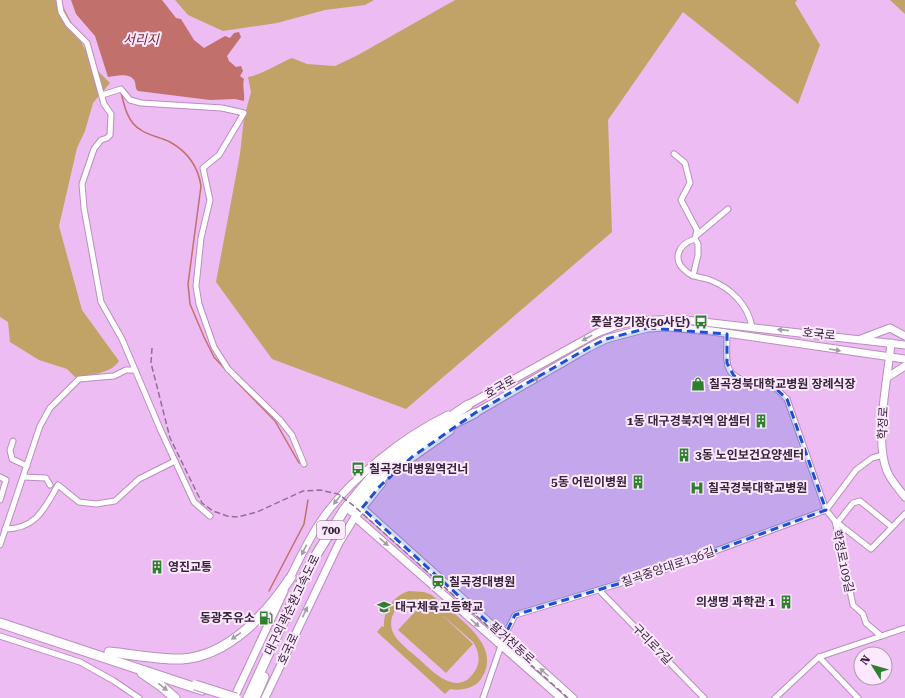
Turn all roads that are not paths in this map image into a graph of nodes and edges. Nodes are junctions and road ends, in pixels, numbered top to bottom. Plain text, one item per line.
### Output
1 (58, 0) edge
2 (102, 95) junction
3 (674, 154) dead end
4 (728, 209) dead end
5 (696, 237) junction
6 (694, 276) junction
7 (752, 327) junction
8 (728, 334) junction
9 (905, 336) edge
10 (861, 339) junction
11 (891, 342) junction
12 (905, 345) edge
13 (890, 358) junction
14 (905, 359) edge
15 (905, 366) edge
16 (135, 370) junction
17 (888, 377) junction
18 (468, 405) junction
19 (475, 413) junction
20 (13, 441) dead end
21 (883, 455) junction
22 (175, 461) junction
23 (304, 464) dead end
24 (27, 466) junction
25 (0, 477) edge
26 (23, 477) junction
27 (50, 485) dead end
28 (905, 497) edge
29 (0, 500) edge
30 (362, 508) junction
31 (826, 510) junction
32 (905, 515) edge
33 (210, 516) dead end
34 (355, 517) junction
35 (836, 522) junction
36 (892, 527) junction
37 (5, 529) junction
38 (0, 545) edge
39 (291, 577) junction
40 (599, 590) junction
41 (0, 618) edge
42 (0, 623) edge
43 (905, 628) edge
44 (0, 636) edge
45 (881, 636) junction
46 (504, 637) junction
47 (502, 646) junction
48 (106, 654) junction
49 (819, 657) junction
50 (194, 686) junction
51 (140, 698) edge
52 (175, 698) edge
53 (226, 698) edge
54 (235, 698) edge
55 (248, 698) edge
56 (255, 698) edge
57 (265, 698) edge
58 (483, 698) edge
59 (561, 698) edge
60 (573, 698) edge
61 (704, 698) edge
62 (774, 698) edge
63 (858, 698) edge

1 - 2 street
2 - 16 street
2 - 23 street
3 - 5 street
4 - 5 street
5 - 6 street
5 - 6 street
6 - 7 street
10 -> 7 main road, 호국로
7 -> 18 main road, 호국로
8 -> 13 main road, 호국로
19 -> 8 main road, 호국로
8 - 31 street
9 - 10 main road
10 - 11 main road, 호국로
11 - 12 main road, 호국로
11 - 13 main road, 학정로
13 - 14 main road, 호국로
13 - 17 main road, 학정로
15 - 17 main road
16 - 22 street
16 - 24 street
17 - 21 main road, 학정로
18 -> 39 main road, 호국로
18 - 55 highway, 대구외곽순환고속도로 / 700
19 - 30 main road, 호국로
19 - 56 highway, 대구외곽순환고속도로 / 700
20 - 24 street
21 - 28 main road, 학정로
21 - 31 street
22 - 33 street
22 - 37 street
24 - 26 street
25 - 29 street
26 - 27 street
26 - 37 street
30 - 34 main road, 호국로
30 - 46 main road, 팔거천동로
31 - 35 street
31 - 40 street, 칠곡중앙대로136길
32 - 36 street
34 -> 47 main road, 팔거천동로
57 -> 34 main road, 호국로
35 - 36 street
35 - 36 street
35 - 45 street, 학정로109길
37 - 38 street
39 -> 48 highway
39 - 54 main road, 호국로
40 - 46 street, 칠곡중앙대로136길
40 - 61 street, 구리로7길
41 - 48 highway
42 - 48 highway
43 - 45 street
44 - 51 street
45 - 49 street
46 - 47 street, 칠곡중앙대로136길
60 -> 46 main road, 팔거천동로
47 - 58 street, 칠곡중앙대로136길
47 - 59 main road, 팔거천동로
48 - 50 highway
48 -> 52 highway
49 - 62 street
49 - 63 street
50 - 53 highway, bridge
50 - 54 highway, bridge

